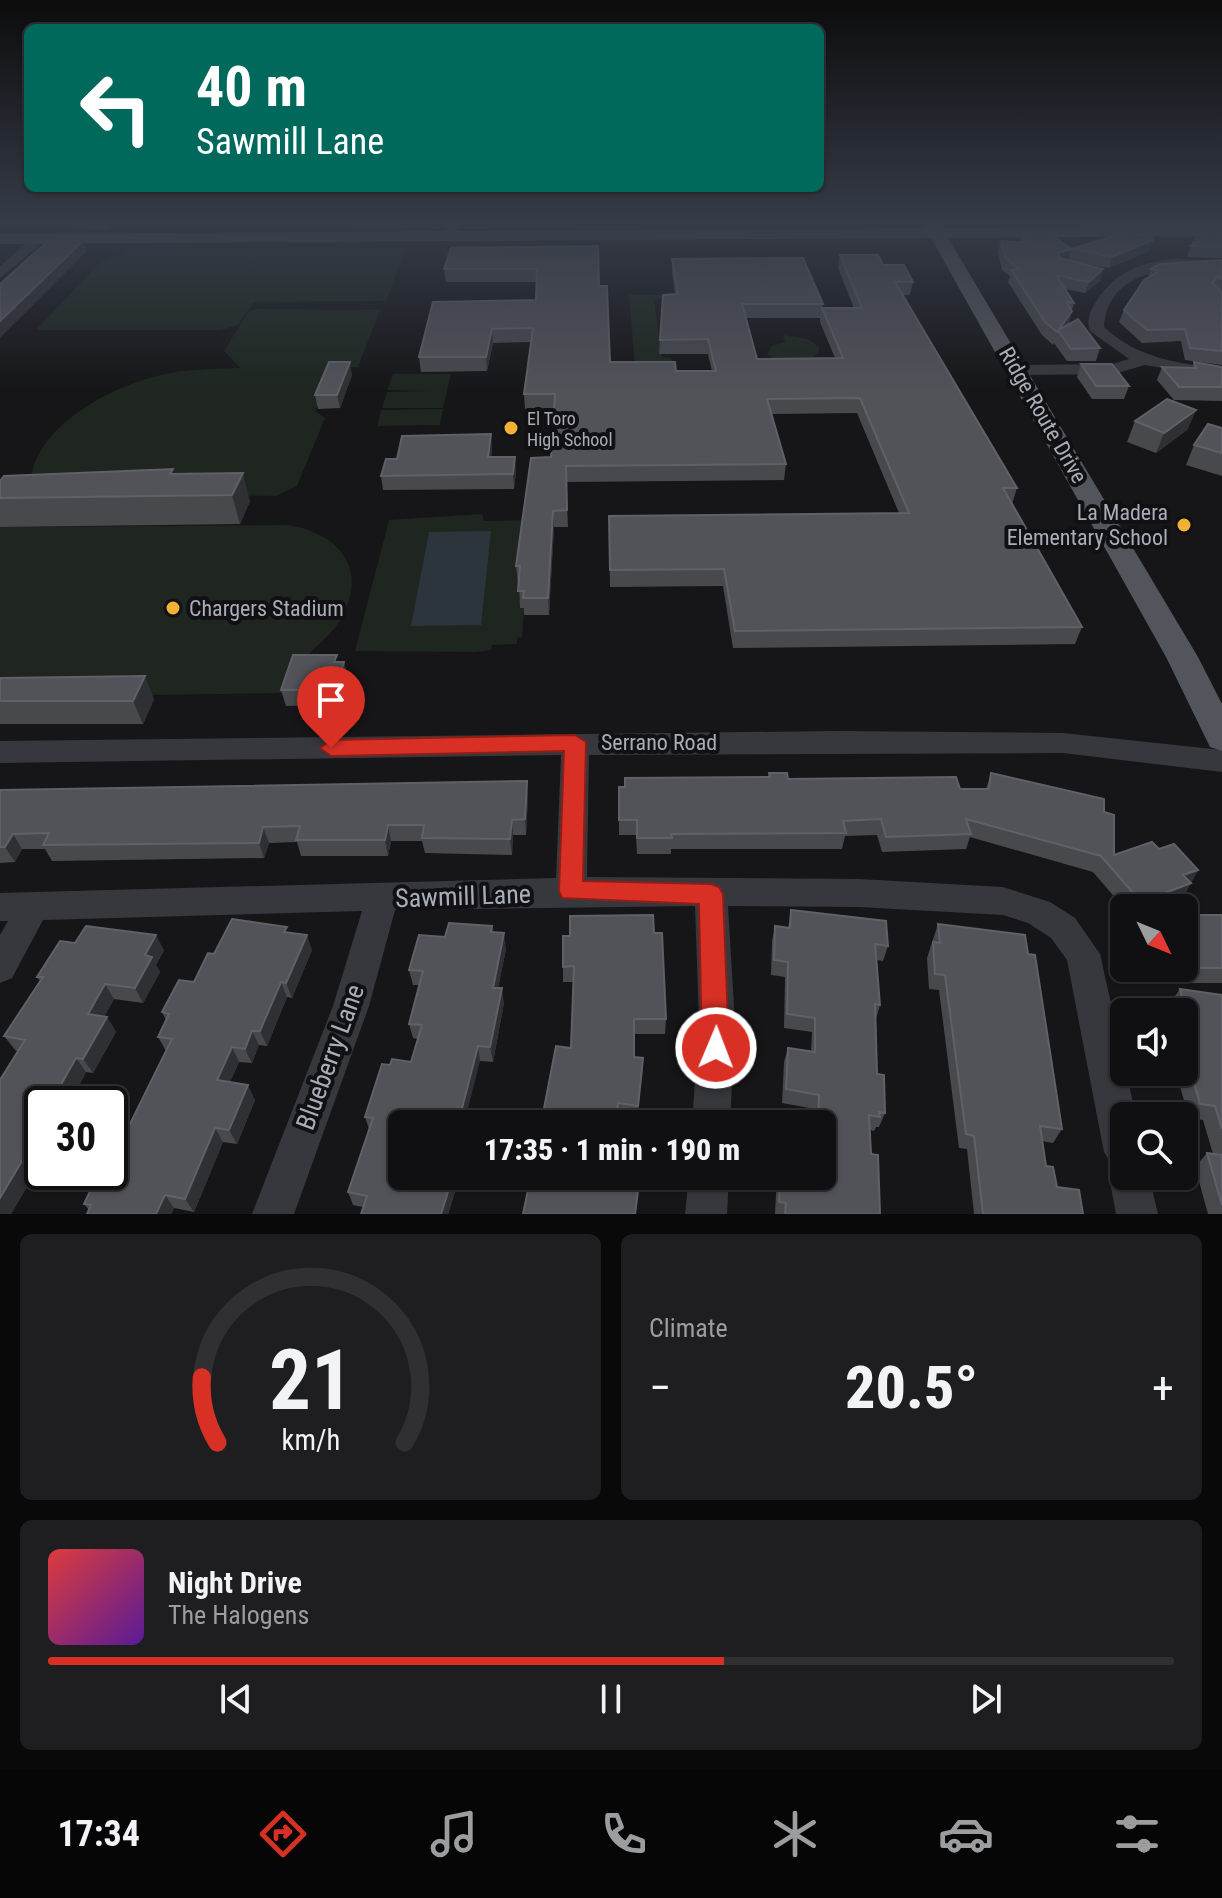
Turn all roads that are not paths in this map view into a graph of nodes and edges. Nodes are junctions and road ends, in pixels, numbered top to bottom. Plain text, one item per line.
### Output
1 (962, 278) edge
2 (1117, 278) edge
3 (1145, 359) junction
4 (1016, 370) junction
5 (1222, 373) edge
6 (1222, 738) edge
7 (575, 742) junction
8 (0, 752) edge
9 (1222, 761) edge
10 (571, 891) junction
11 (711, 894) junction
12 (382, 899) junction
13 (34, 906) junction
14 (0, 907) edge
15 (0, 967) edge
16 (1114, 1102) edge
17 (712, 1110) edge
18 (708, 1190) edge
19 (1132, 1190) edge
20 (273, 1214) edge
21 (706, 1214) edge
22 (1137, 1214) edge

1 - 4 main road, Ridge Route Drive
2 - 3 street
3 - 4 street
3 - 5 street
4 - 6 main road, Ridge Route Drive
7 - 8 street, Serrano Road
7 - 9 street, Serrano Road
7 - 10 street
10 - 11 street, Sawmill Lane
10 - 12 street, Sawmill Lane
11 - 16 street, Sawmill Lane
11 - 17 street
12 - 13 street, Sawmill Lane
12 - 20 street, Blueberry Lane
13 - 14 street, Sawmill Lane
13 - 15 street
18 - 21 street
19 - 22 street

